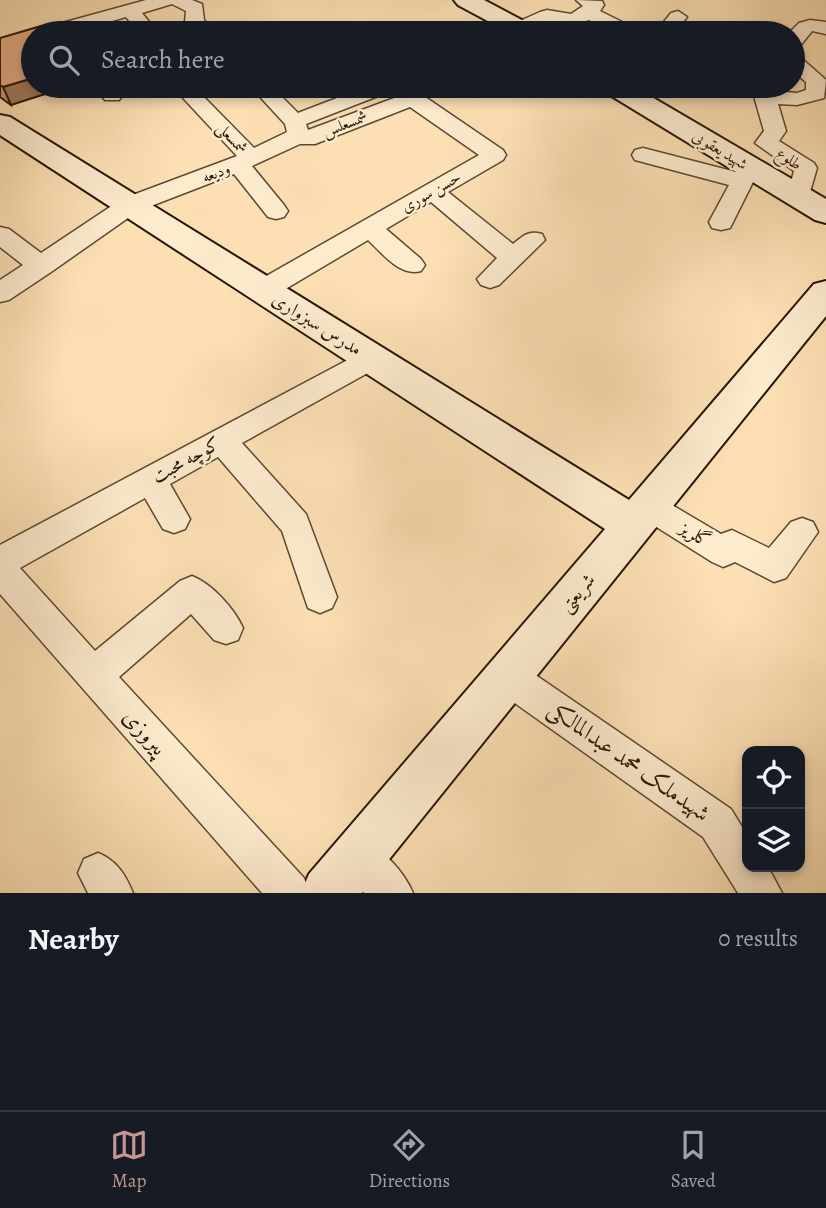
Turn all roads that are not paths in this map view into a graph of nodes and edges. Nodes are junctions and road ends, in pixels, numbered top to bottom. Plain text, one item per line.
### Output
1 (167, 0) edge
2 (177, 0) edge
3 (466, 0) edge
4 (131, 6) edge
5 (587, 6) edge
6 (678, 17) dead end
7 (74, 21) edge
8 (141, 21) edge
9 (195, 21) edge
10 (501, 21) edge
11 (537, 21) edge
12 (561, 21) edge
13 (573, 21) edge
14 (610, 21) edge
15 (674, 21) edge
16 (805, 26) edge
17 (826, 28) edge
18 (805, 69) edge
19 (821, 80) edge
20 (805, 97) edge
21 (193, 98) edge
22 (271, 98) edge
23 (360, 98) edge
24 (394, 98) edge
25 (412, 98) edge
26 (632, 98) edge
27 (767, 98) edge
28 (0, 123) edge
29 (297, 127) junction
30 (643, 155) dead end
31 (244, 161) junction
32 (816, 170) edge
33 (746, 174) junction
34 (432, 191) junction
35 (799, 197) junction
36 (130, 205) junction
37 (276, 211) dead end
38 (826, 213) edge
39 (721, 222) dead end
40 (369, 229) junction
41 (0, 235) edge
42 (533, 240) dead end
43 (513, 258) junction
44 (412, 265) dead end
45 (42, 267) junction
46 (490, 279) dead end
47 (263, 290) junction
48 (0, 293) edge
49 (826, 293) edge
50 (372, 358) junction
51 (222, 441) junction
52 (151, 480) junction
53 (642, 515) junction
54 (174, 519) dead end
55 (802, 532) dead end
56 (0, 562) edge
57 (0, 570) edge
58 (320, 597) dead end
59 (226, 628) dead end
60 (94, 675) junction
61 (508, 677) junction
62 (358, 857) junction
63 (289, 893) edge
64 (328, 893) edge
65 (391, 893) edge
66 (761, 893) edge

1 - 4 street
2 - 9 street
3 - 10 main road
4 - 7 street
4 - 8 street
5 - 13 street
5 - 14 street
6 - 15 street
11 - 12 street
16 - 17 street
18 - 19 street
19 - 20 street
21 - 31 street, شمسعلی
22 - 29 street, شمسعلس
23 - 29 street, ودیعه
24 - 29 street, شمسعلس
25 - 34 street, حسن سوری
26 - 33 main road, شهید یعقوبی
27 - 32 street, طلوع
28 - 36 main road, مدرس سبزواری
29 - 31 street, ودیعه
30 - 33 street
31 - 36 street, ودیعه
31 - 37 street, شمسعلی
32 - 35 street, طلوع
33 - 35 main road, شهید یعقوبی
33 - 39 street
34 - 40 street, حسن سوری
34 - 43 street
35 - 38 main road, شهید یعقوبی
36 - 45 street, ودیعه
36 - 47 main road, مدرس سبزواری
40 - 44 street
40 - 47 street, حسن سوری
41 - 45 street
42 - 43 street
43 - 46 street
45 - 48 street, ودیعه
47 - 50 main road, مدرس سبزواری
49 - 53 main road, شریعتی
50 - 51 street, کوچه محبت
50 - 53 main road, مدرس سبزواری
51 - 52 street, کوچه محبت
51 - 58 street
52 - 54 street
52 - 56 street, کوچه محبت
53 - 55 street, گلریز
53 - 61 main road, شریعتی
57 - 60 street, پیروزی
59 - 60 street
60 - 63 street, پیروزی
61 - 62 main road, شریعتی
61 - 66 street, شهیدملک محمد عبدالمالکی
62 - 64 main road, شریعتی
62 - 65 street

